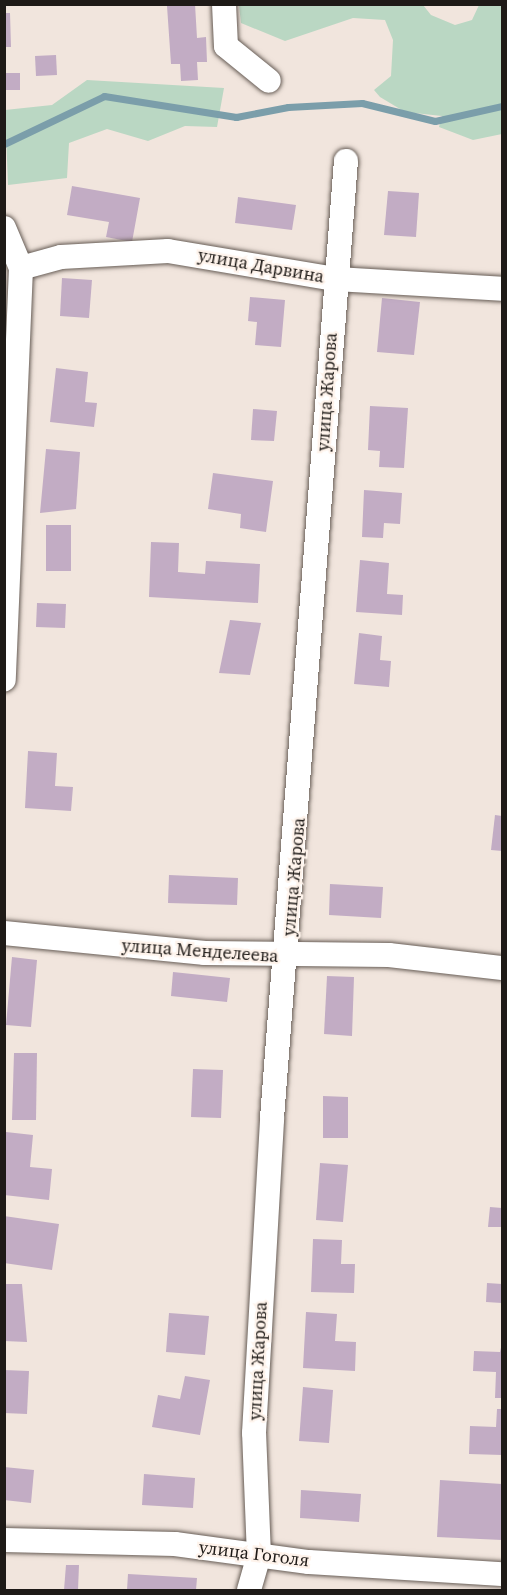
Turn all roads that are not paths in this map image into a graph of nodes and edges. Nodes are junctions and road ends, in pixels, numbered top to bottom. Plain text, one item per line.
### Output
1 (224, 4) edge
2 (268, 81) dead end
3 (346, 162) dead end
4 (4, 228) edge
5 (21, 268) junction
6 (336, 279) junction
7 (502, 289) edge
8 (4, 680) edge
9 (4, 933) edge
10 (288, 958) junction
11 (502, 968) edge
12 (4, 1540) edge
13 (259, 1556) junction
14 (502, 1574) edge
15 (249, 1590) edge

1 - 2 street
3 - 6 street, улица Жарова
4 - 5 street
5 - 6 street, улица Дарвина
5 - 8 street
6 - 7 street, улица Дарвина
6 - 10 street, улица Жарова
9 - 10 street, улица Менделеева
10 - 11 street, улица Менделеева
10 - 13 street, улица Жарова
12 - 13 street, улица Гоголя
13 - 14 street, улица Гоголя
13 - 15 street, улица Жарова

